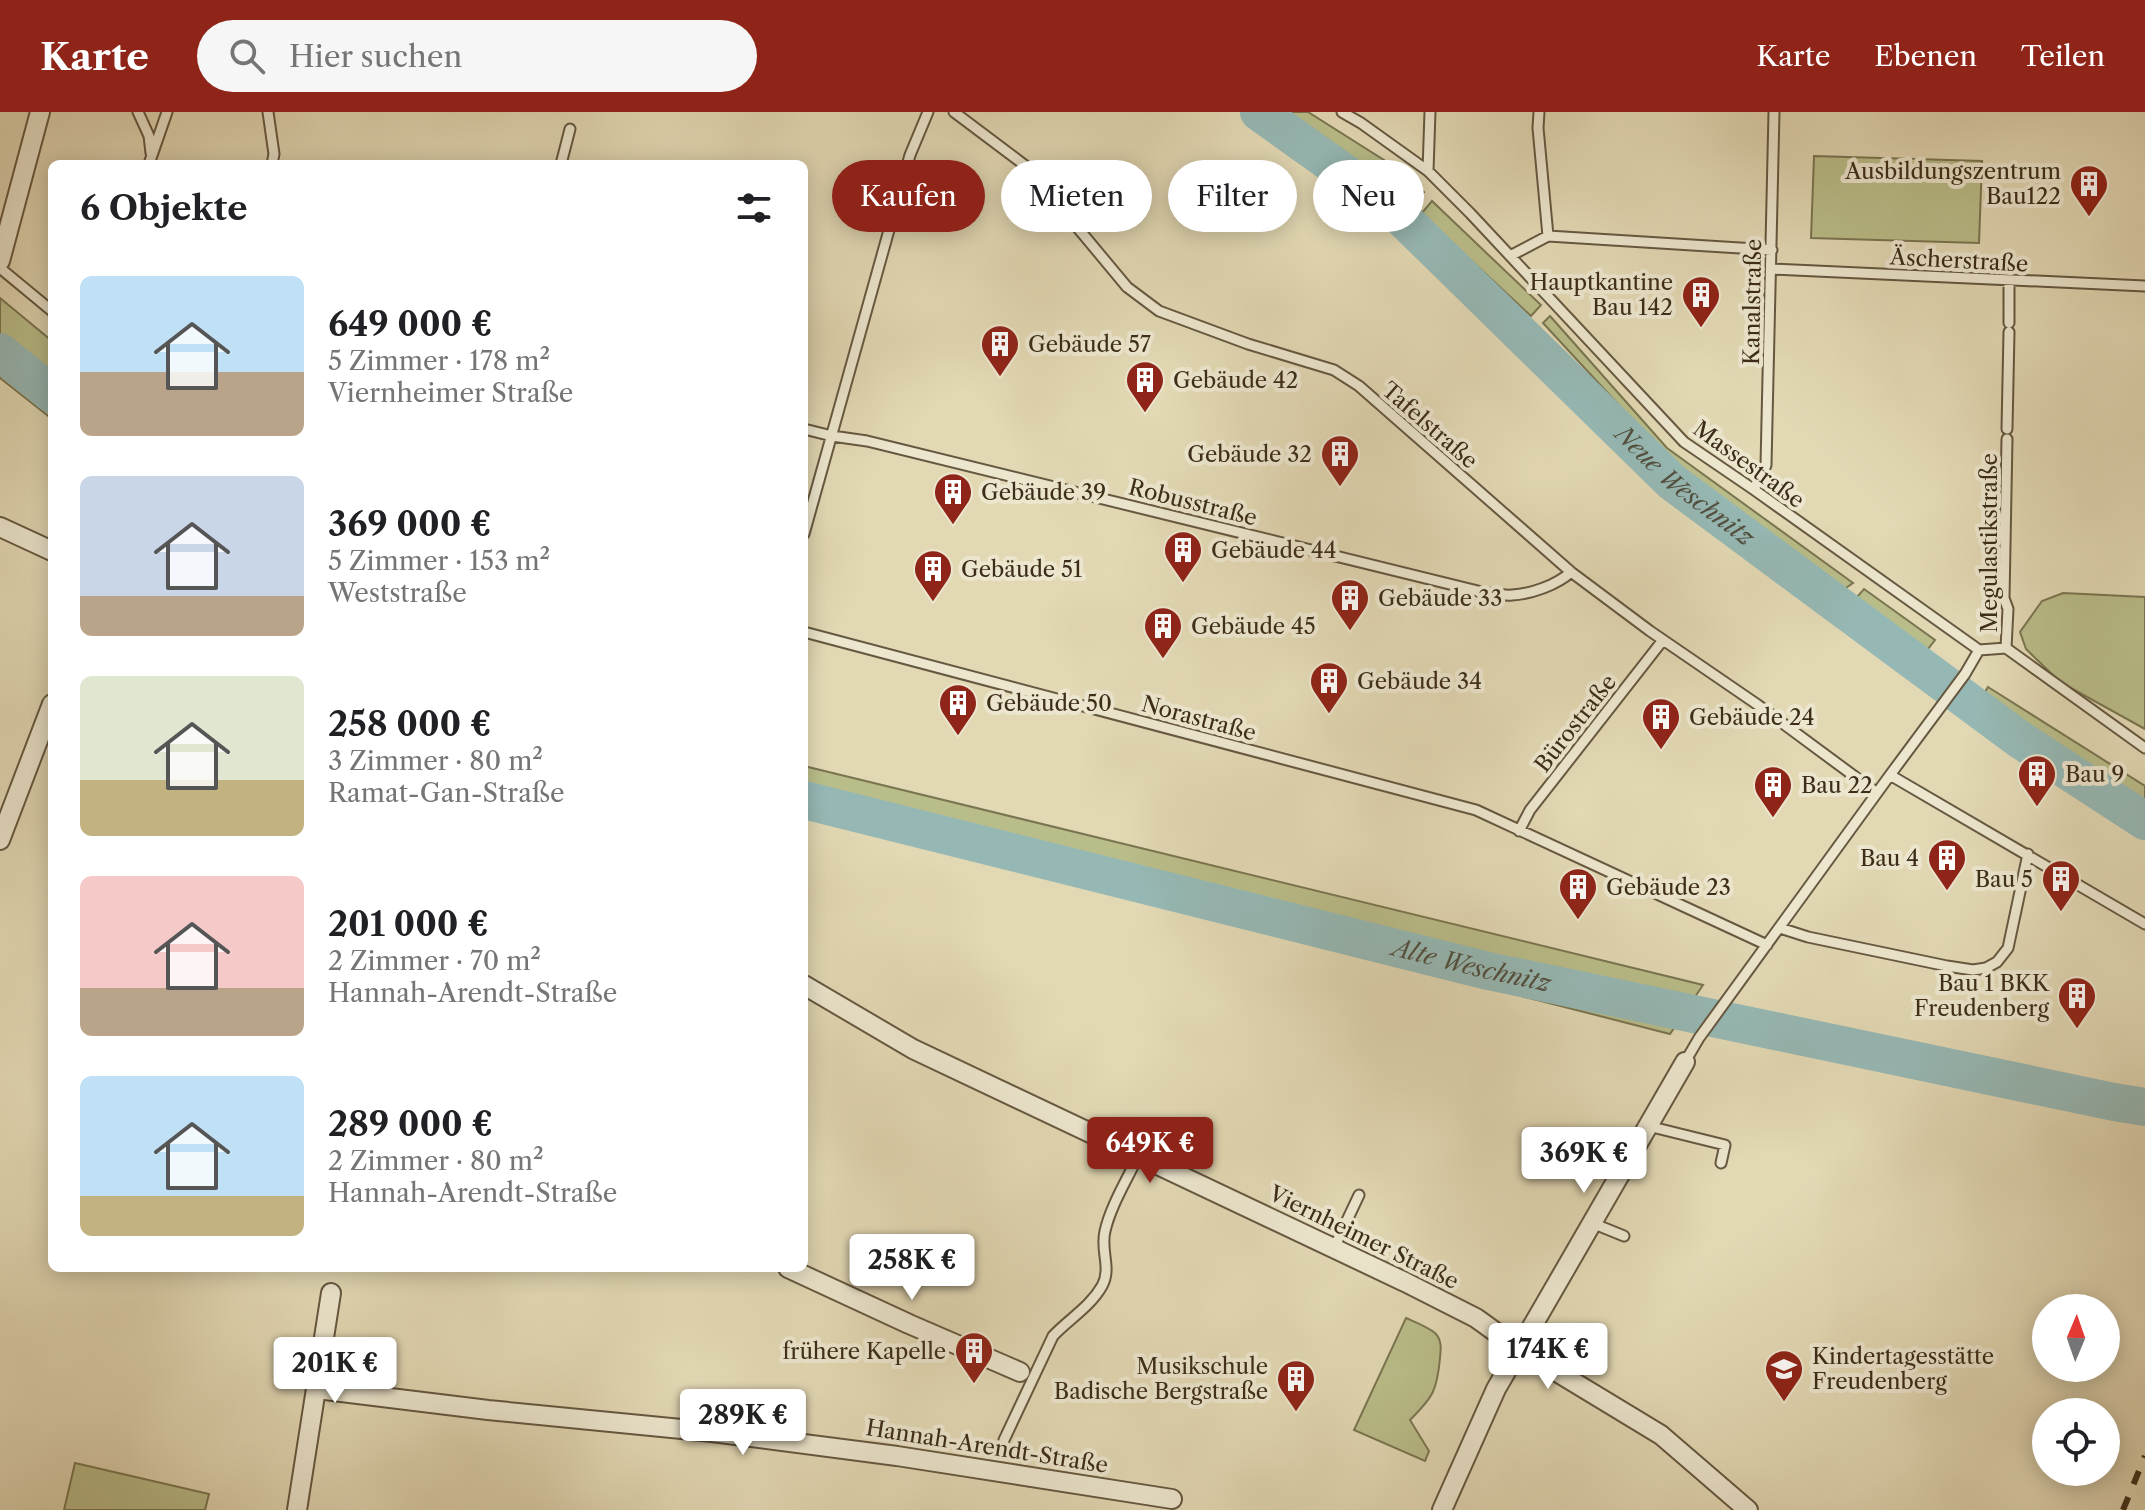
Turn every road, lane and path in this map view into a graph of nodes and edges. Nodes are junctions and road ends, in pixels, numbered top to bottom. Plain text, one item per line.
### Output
1 (40, 112) edge
2 (138, 112) edge
3 (167, 112) edge
4 (268, 112) edge
5 (928, 112) edge
6 (954, 112) edge
7 (1342, 112) edge
8 (1430, 112) edge
9 (1539, 112) edge
10 (1774, 112) edge
11 (570, 129) dead end
12 (150, 160) edge
13 (273, 160) edge
14 (562, 160) edge
15 (1428, 171) junction
16 (1548, 236) junction
17 (1772, 250) junction
18 (1510, 256) junction
19 (0, 261) edge
20 (0, 268) edge
21 (1771, 269) junction
22 (2009, 280) junction
23 (2145, 286) edge
24 (48, 308) edge
25 (808, 430) edge
26 (832, 436) junction
27 (1753, 489) junction
28 (808, 520) edge
29 (0, 527) edge
30 (48, 549) edge
31 (1571, 572) junction
32 (808, 633) edge
33 (1663, 640) junction
34 (2006, 648) junction
35 (1979, 650) junction
36 (48, 714) edge
37 (2145, 748) edge
38 (1890, 775) junction
39 (1877, 793) junction
40 (1519, 831) junction
41 (0, 840) edge
42 (2028, 854) junction
43 (2145, 924) edge
44 (1780, 928) junction
45 (1767, 945) junction
46 (808, 987) edge
47 (1685, 1062) joint
48 (1648, 1126) junction
49 (1138, 1156) junction
50 (1721, 1163) dead end
51 (1359, 1195) dead end
52 (1592, 1223) junction
53 (1624, 1236) dead end
54 (1334, 1248) junction
55 (797, 1272) edge
56 (331, 1293) dead end
57 (1519, 1349) junction
58 (1020, 1372) dead end
59 (317, 1389) junction
60 (1004, 1440) dead end
61 (1172, 1499) dead end
62 (297, 1510) edge
63 (1442, 1510) edge
64 (1748, 1510) edge

1 - 19 street
2 - 12 lane
3 - 12 lane
4 - 13 lane
5 - 26 lane
6 - 31 lane, Tafelstraße
7 - 15 lane, Massestraße
8 - 15 lane
9 - 16 lane
10 - 17 lane, Kanalstraße
11 - 14 lane
15 - 18 lane, Massestraße
16 - 17 lane
16 - 18 lane
17 - 21 lane, Kanalstraße
18 - 27 lane, Massestraße
20 - 24 lane
21 - 22 lane, Äscherstraße
21 - 27 lane, Kanalstraße
22 - 23 lane, Äscherstraße
22 - 34 lane, Megulastikstraße
25 - 26 lane, Robusstraße
26 - 28 lane
26 - 31 lane, Robusstraße
27 - 35 lane, Massestraße
29 - 30 street
31 - 33 lane, Tafelstraße
32 - 40 lane, Norastraße
33 - 39 lane, Tafelstraße
33 - 40 lane, Bürostraße
34 - 35 lane
34 - 37 lane
35 - 38 lane
36 - 41 street
38 - 39 lane
38 - 42 lane
39 - 44 lane
40 - 45 lane, Norastraße
42 - 43 lane
42 - 44 lane
44 - 45 lane
45 - 47 lane
46 - 49 street, Viernheimer Straße
47 - 48 street
48 - 50 lane
48 - 52 street
49 - 54 street, Viernheimer Straße
49 - 60 lane
51 - 54 lane
52 - 53 lane
52 - 57 street
54 - 57 street, Viernheimer Straße
55 - 58 street
56 - 59 street
57 - 63 street
57 - 64 street, Viernheimer Straße
59 - 61 street, Hannah-Arendt-Straße
59 - 62 street

